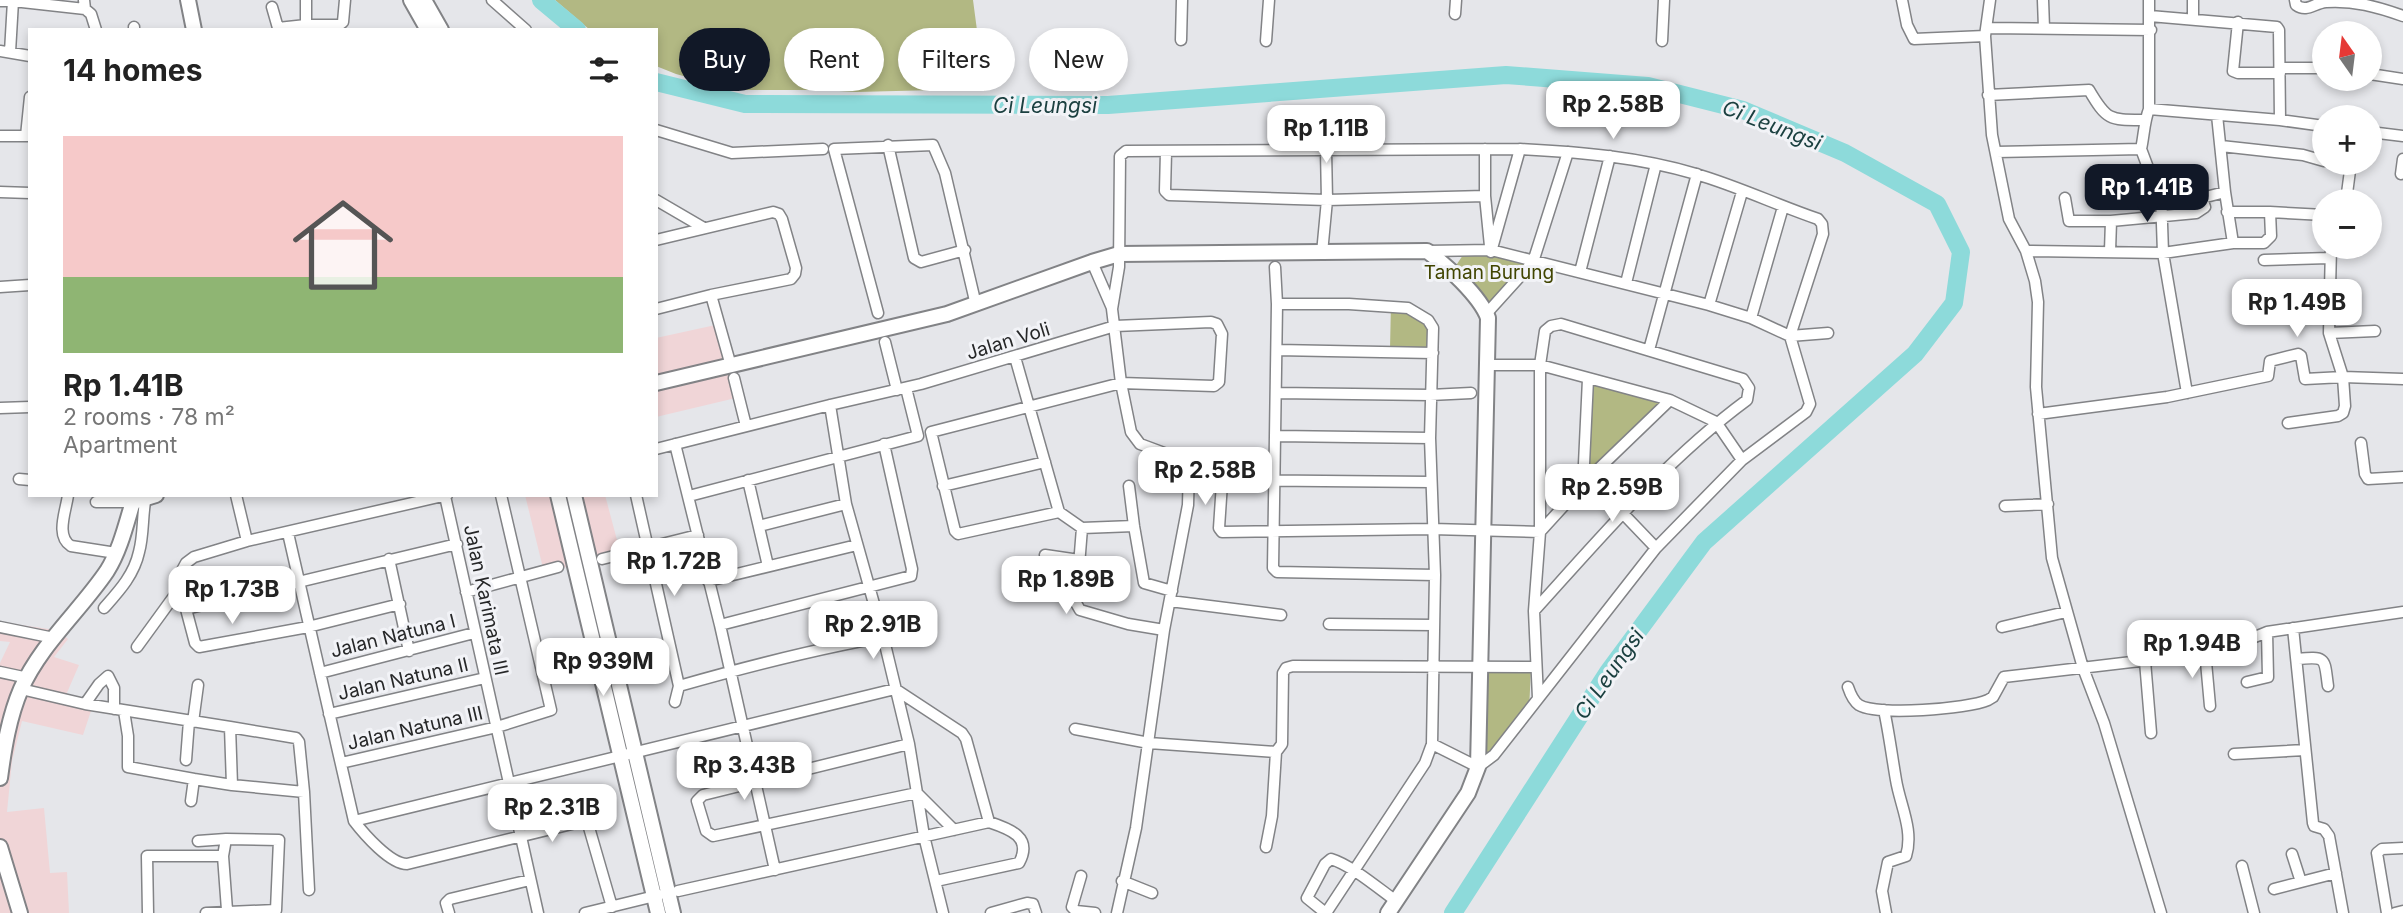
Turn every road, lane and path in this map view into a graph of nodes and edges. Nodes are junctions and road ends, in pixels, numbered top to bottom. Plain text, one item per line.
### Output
1 (188, 0) edge
2 (306, 0) edge
3 (345, 0) edge
4 (411, 0) edge
5 (424, 0) edge
6 (492, 0) edge
7 (1182, 0) edge
8 (1269, 0) edge
9 (1456, 0) edge
10 (1664, 0) edge
11 (1902, 0) edge
12 (1990, 0) edge
13 (2043, 0) edge
14 (2149, 0) edge
15 (2193, 0) edge
16 (2295, 0) edge
17 (0, 1) edge
18 (27, 1) edge
19 (2341, 1) edge
20 (13, 2) edge
21 (2357, 2) edge
22 (85, 5) edge
23 (272, 7) dead end
24 (1455, 14) dead end
25 (2150, 16) junction
26 (2403, 16) edge
27 (2193, 20) junction
28 (2238, 22) junction
29 (306, 25) junction
30 (95, 28) edge
31 (194, 28) edge
32 (427, 28) edge
33 (440, 28) edge
34 (524, 28) edge
35 (2044, 28) junction
36 (2151, 30) junction
37 (1986, 32) junction
38 (1181, 40) dead end
39 (1266, 41) dead end
40 (1662, 41) dead end
41 (5, 51) edge
42 (28, 56) edge
43 (2312, 69) edge
44 (2280, 70) junction
45 (2382, 76) edge
46 (2403, 79) edge
47 (1988, 95) junction
48 (2150, 109) junction
49 (2217, 115) junction
50 (2145, 120) junction
51 (2280, 120) junction
52 (2312, 124) edge
53 (658, 131) edge
54 (2382, 133) edge
55 (0, 136) edge
56 (28, 136) edge
57 (2403, 136) edge
58 (888, 145) junction
59 (2221, 146) junction
60 (823, 149) dead end
61 (1485, 149) junction
62 (1520, 149) junction
63 (2141, 149) junction
64 (1326, 150) junction
65 (1166, 152) junction
66 (1567, 152) junction
67 (1996, 152) junction
68 (1610, 156) junction
69 (2312, 158) edge
70 (2403, 159) edge
71 (1656, 164) junction
72 (1697, 174) junction
73 (2401, 174) edge
74 (1742, 191) junction
75 (0, 192) edge
76 (2225, 192) junction
77 (28, 194) edge
78 (2161, 195) junction
79 (1485, 196) junction
80 (2065, 198) dead end
81 (2202, 198) junction
82 (1326, 200) junction
83 (658, 201) edge
84 (1783, 207) junction
85 (2227, 212) junction
86 (2270, 212) junction
87 (2312, 214) edge
88 (2162, 216) junction
89 (2111, 221) junction
90 (704, 228) junction
91 (658, 240) edge
92 (2233, 243) junction
93 (965, 250) junction
94 (1427, 251) junction
95 (1491, 251) junction
96 (2026, 251) junction
97 (2110, 251) junction
98 (1322, 253) junction
99 (2163, 253) junction
100 (1119, 254) junction
101 (2312, 254) edge
102 (2330, 259) edge
103 (2264, 260) dead end
104 (1091, 262) junction
105 (1533, 262) junction
106 (1275, 268) dead end
107 (1580, 272) junction
108 (1626, 283) junction
109 (28, 285) edge
110 (0, 286) edge
111 (2331, 290) junction
112 (711, 295) junction
113 (1665, 295) junction
114 (2248, 295) dead end
115 (1277, 304) junction
116 (976, 305) junction
117 (1709, 305) junction
118 (658, 308) edge
119 (1112, 309) junction
120 (878, 313) dead end
121 (1486, 313) junction
122 (1751, 318) junction
123 (1115, 326) junction
124 (2375, 331) dead end
125 (2329, 332) junction
126 (1828, 334) dead end
127 (1790, 336) junction
128 (885, 342) dead end
129 (1277, 350) junction
130 (1649, 350) junction
131 (1433, 353) junction
132 (1015, 357) junction
133 (1489, 365) junction
134 (1540, 365) junction
135 (733, 372) junction
136 (2343, 377) junction
137 (1588, 379) junction
138 (2403, 379) edge
139 (658, 383) edge
140 (1121, 383) junction
141 (901, 389) junction
142 (1276, 393) junction
143 (1471, 393) dead end
144 (2187, 393) junction
145 (1430, 396) junction
146 (1670, 400) junction
147 (830, 404) junction
148 (28, 407) edge
149 (1030, 407) junction
150 (0, 408) edge
151 (2038, 414) junction
152 (1716, 422) junction
153 (2288, 423) dead end
154 (746, 426) junction
155 (1276, 436) junction
156 (1430, 438) junction
157 (2361, 443) dead end
158 (675, 444) junction
159 (884, 444) junction
160 (658, 448) edge
161 (837, 455) junction
162 (1742, 460) junction
163 (1045, 462) junction
164 (2403, 477) edge
165 (1276, 479) junction
166 (748, 480) junction
167 (1431, 482) junction
168 (1586, 482) junction
169 (943, 486) junction
170 (1129, 486) dead end
171 (689, 496) junction
172 (68, 497) edge
173 (143, 497) edge
174 (236, 497) edge
175 (434, 497) edge
176 (446, 497) edge
177 (501, 497) edge
178 (559, 497) edge
179 (574, 497) edge
180 (636, 497) edge
181 (397, 500) edge
182 (96, 502) dead end
183 (846, 504) junction
184 (2048, 504) junction
185 (2005, 506) dead end
186 (1059, 512) junction
187 (1623, 513) junction
188 (759, 526) junction
189 (1133, 526) junction
190 (1082, 528) junction
191 (1432, 529) junction
192 (1484, 530) junction
193 (1275, 531) junction
194 (1540, 532) junction
195 (288, 533) junction
196 (698, 535) junction
197 (247, 541) junction
198 (457, 544) junction
199 (857, 545) junction
200 (1656, 548) junction
201 (647, 549) junction
202 (116, 553) junction
203 (1045, 555) dead end
204 (389, 559) junction
205 (602, 559) dead end
206 (1079, 560) junction
207 (768, 566) junction
208 (558, 567) dead end
209 (1435, 575) junction
210 (521, 576) junction
211 (708, 581) junction
212 (298, 583) junction
213 (869, 588) junction
214 (177, 592) junction
215 (466, 592) junction
216 (1171, 596) junction
217 (400, 604) junction
218 (104, 608) dead end
219 (186, 609) junction
220 (1534, 611) junction
221 (2066, 612) junction
222 (2403, 612) edge
223 (1281, 615) dead end
224 (1329, 624) dead end
225 (720, 625) junction
226 (1434, 625) junction
227 (0, 627) edge
228 (308, 627) junction
229 (2002, 627) dead end
230 (2293, 628) junction
231 (1164, 630) junction
232 (913, 632) dead end
233 (2267, 632) junction
234 (474, 633) junction
235 (883, 636) junction
236 (54, 638) junction
237 (136, 647) dead end
238 (409, 651) junction
239 (2205, 651) junction
240 (2298, 659) dead end
241 (2144, 661) junction
242 (1434, 666) junction
243 (1480, 667) junction
244 (1535, 667) junction
245 (2083, 668) junction
246 (0, 672) edge
247 (729, 672) junction
248 (320, 673) junction
249 (485, 678) junction
250 (2247, 682) dead end
251 (24, 683) junction
252 (198, 685) dead end
253 (679, 686) junction
254 (2328, 686) dead end
255 (1848, 687) dead end
256 (895, 689) junction
257 (1538, 698) junction
258 (675, 702) dead end
259 (85, 704) junction
260 (2210, 706) dead end
261 (1884, 709) junction
262 (119, 710) junction
263 (329, 714) junction
264 (191, 721) junction
265 (230, 727) junction
266 (496, 727) junction
267 (742, 727) junction
268 (1075, 729) dead end
269 (2151, 733) dead end
270 (1149, 743) junction
271 (909, 744) junction
272 (1432, 744) junction
273 (2305, 750) junction
274 (1276, 752) junction
275 (2234, 754) dead end
276 (627, 756) junction
277 (186, 760) dead end
278 (341, 763) junction
279 (1478, 767) junction
280 (0, 778) edge
281 (194, 779) junction
282 (755, 781) junction
283 (509, 784) junction
284 (232, 785) junction
285 (304, 792) junction
286 (917, 793) junction
287 (191, 801) dead end
288 (354, 821) junction
289 (989, 822) junction
290 (765, 825) junction
291 (954, 830) junction
292 (520, 835) junction
293 (924, 836) junction
294 (226, 839) junction
295 (198, 841) dead end
296 (0, 847) edge
297 (1266, 847) dead end
298 (2403, 848) edge
299 (2292, 854) dead end
300 (223, 856) junction
301 (2242, 866) dead end
302 (775, 870) junction
303 (1353, 872) junction
304 (2336, 873) junction
305 (1081, 876) dead end
306 (530, 880) junction
307 (936, 881) junction
308 (1122, 881) junction
309 (2301, 882) junction
310 (2274, 889) dead end
311 (309, 890) dead end
312 (1152, 892) dead end
313 (666, 893) junction
314 (1392, 907) edge
315 (606, 909) edge
316 (227, 911) junction
317 (277, 911) edge
318 (2403, 911) edge
319 (20, 913) edge
320 (148, 913) edge
321 (206, 913) edge
322 (449, 913) edge
323 (538, 913) edge
324 (585, 913) edge
325 (658, 913) edge
326 (673, 913) edge
327 (943, 913) edge
328 (991, 913) edge
329 (1036, 913) edge
330 (1095, 913) edge
331 (1117, 913) edge
332 (1886, 913) edge
333 (2161, 913) edge
334 (2253, 913) edge
335 (2343, 913) edge
336 (2387, 913) edge
337 (2395, 913) edge

1 - 31 street
2 - 29 street
3 - 29 street
4 - 32 street
5 - 33 street
6 - 34 street
7 - 38 street
8 - 39 street
9 - 24 street
10 - 40 street
11 - 37 street
12 - 37 street
13 - 35 street
14 - 25 street
15 - 27 street
16 - 19 street
17 - 20 street
18 - 20 street
18 - 22 street
19 - 21 street
20 - 41 street
21 - 26 street
22 - 30 street
23 - 29 street
25 - 27 street
25 - 36 street
27 - 28 street
28 - 44 street
28 - 44 street
35 - 36 street
35 - 37 street
36 - 48 street
37 - 47 street
41 - 42 street
43 - 44 street
44 - 51 street
45 - 46 street
47 - 50 street
47 - 67 street
48 - 49 street
48 - 50 street
49 - 51 street
49 - 59 street
50 - 63 street
51 - 52 street
53 - 60 street
54 - 57 street
55 - 56 street
58 - 93 street
58 - 93 street
58 - 120 street
59 - 69 street
59 - 76 street
61 - 62 street
61 - 64 street
61 - 79 street
62 - 66 street
62 - 95 street
63 - 67 street
63 - 78 street
64 - 65 street
64 - 82 street
65 - 82 street
65 - 100 street
66 - 68 street
66 - 105 street
67 - 96 street
68 - 71 street
68 - 107 street
70 - 73 street
71 - 72 street
71 - 108 street
72 - 74 street
72 - 113 street
74 - 84 street
74 - 117 street
75 - 77 street
76 - 81 street
76 - 85 street
78 - 81 street
78 - 88 street
79 - 82 street
79 - 95 street
80 - 89 street
81 - 88 street
82 - 98 street
83 - 90 street
84 - 122 street
84 - 127 street
85 - 86 street
85 - 92 street
86 - 87 street
86 - 92 street
88 - 89 street
88 - 99 street
89 - 97 street
90 - 91 street
90 - 112 street
92 - 99 street
93 - 116 street
94 - 95 street
94 - 98 street
94 - 121 street
95 - 105 street
96 - 97 street
96 - 151 street
97 - 99 street
98 - 100 street
99 - 144 street
100 - 104 street
100 - 119 street
101 - 103 street
102 - 111 street
104 - 116 street
104 - 119 street
105 - 107 street
105 - 121 street
106 - 115 street
107 - 108 street
108 - 113 street
109 - 110 street
111 - 114 street
111 - 125 street
112 - 118 street
112 - 135 street
113 - 117 street
113 - 130 street
115 - 129 street
115 - 131 street
116 - 135 street
117 - 122 street
119 - 123 street
121 - 133 street
122 - 127 street
123 - 132 street, Jalan Voli
123 - 140 street
123 - 140 street, Jalan Voli
124 - 125 street
125 - 136 street
126 - 127 street
127 - 162 street
128 - 141 street
129 - 131 street
129 - 142 street
130 - 134 street
130 - 152 street
131 - 145 street
132 - 141 street, Jalan Voli
132 - 149 street
133 - 134 street
133 - 192 street
134 - 137 street
134 - 194 street
135 - 139 street
135 - 154 street
136 - 138 street
136 - 144 street
136 - 153 street
137 - 146 street
137 - 168 street
140 - 149 street
140 - 216 street
141 - 147 street, Jalan Voli
141 - 159 street
142 - 145 street
142 - 155 street
143 - 145 street
144 - 151 street
145 - 156 street
146 - 152 street
146 - 168 street
147 - 154 street, Jalan Voli
147 - 161 street
148 - 150 street
149 - 163 street
149 - 169 street
151 - 184 street
152 - 162 street
152 - 187 street
154 - 158 street, Jalan Voli
155 - 156 street
155 - 165 street
156 - 167 street
157 - 164 street
158 - 160 street, Jalan Voli
158 - 171 street
159 - 161 street
159 - 213 street
161 - 166 street
161 - 183 street
162 - 200 street
163 - 169 street
163 - 186 street
165 - 167 street
165 - 193 street
165 - 193 street
166 - 171 street
166 - 188 street
167 - 191 street
168 - 187 street
168 - 194 street
169 - 186 street
170 - 189 street
171 - 196 street
172 - 202 street
173 - 182 street
173 - 202 street
173 - 218 street
174 - 197 street
175 - 181 street
176 - 198 street, Jalan Karimata III
177 - 210 street
178 - 276 street
179 - 276 street
180 - 201 street
181 - 195 street
183 - 188 street
183 - 199 street
184 - 185 street
184 - 221 street
186 - 190 street
187 - 200 street
187 - 220 street
188 - 207 street
189 - 190 street
189 - 216 street
190 - 206 street
191 - 192 street
191 - 193 street
191 - 209 street
192 - 194 street
192 - 243 street
193 - 209 street
194 - 220 street
195 - 197 street
195 - 212 street
196 - 201 street
196 - 211 street
197 - 214 street
198 - 204 street
198 - 215 street, Jalan Karimata III
199 - 207 street
199 - 213 street
200 - 257 street
201 - 205 street
201 - 253 street
202 - 236 street
203 - 206 street
204 - 212 street
204 - 217 street
206 - 231 street
207 - 211 street
208 - 210 street
209 - 226 street
210 - 215 street
210 - 266 street, Jalan Natuna III
211 - 225 street
212 - 219 street
212 - 228 street
213 - 225 street
213 - 235 street
214 - 219 street
214 - 237 street
215 - 234 street, Jalan Karimata III
216 - 223 street
216 - 231 street
217 - 228 street
217 - 238 street
219 - 228 street
220 - 244 street
221 - 229 street
221 - 245 street
222 - 230 street
224 - 226 street
225 - 247 street
226 - 242 street
227 - 236 street
228 - 248 street
230 - 233 street
230 - 273 street
231 - 270 street
232 - 235 street
233 - 239 street
233 - 250 street
234 - 238 street, Jalan Natuna I
234 - 249 street, Jalan Karimata III
235 - 247 street
235 - 256 street
236 - 251 street
238 - 248 street, Jalan Natuna I
239 - 241 street
239 - 260 street
240 - 254 street
241 - 245 street
241 - 269 street
242 - 243 street
242 - 272 street
242 - 274 street
243 - 244 street
243 - 279 street
244 - 257 street
245 - 261 street
245 - 333 street
246 - 251 street
247 - 253 street
247 - 267 street
248 - 263 street
249 - 263 street, Jalan Natuna II
249 - 266 street, Jalan Karimata III
251 - 259 street
251 - 280 street
252 - 264 street
253 - 258 street
255 - 261 street
256 - 267 street
256 - 271 street
256 - 289 street
257 - 279 street
259 - 262 street
259 - 262 street
261 - 332 street
262 - 264 street
262 - 281 street
263 - 278 street
264 - 265 street
264 - 277 street
265 - 284 street
265 - 285 street
266 - 278 street, Jalan Natuna III
266 - 283 street, Jalan Karimata III
267 - 276 street
267 - 282 street
268 - 270 street
270 - 274 street
270 - 308 street
271 - 282 street
271 - 286 street
272 - 279 street
272 - 303 street
273 - 275 street
273 - 304 street
274 - 297 street
276 - 283 street
276 - 313 street
278 - 288 street
279 - 314 street
281 - 284 street
281 - 287 street
282 - 290 street
282 - 290 street
283 - 288 street
283 - 292 street, Jalan Karimata III
284 - 285 street
285 - 311 street
286 - 290 street
286 - 291 street
286 - 293 street
288 - 292 street
289 - 291 street
289 - 307 street
290 - 302 street
291 - 293 street
292 - 306 street, Jalan Karimata III
292 - 315 street
293 - 302 street
293 - 307 street
294 - 295 street
294 - 300 street
294 - 317 street
296 - 319 street
298 - 336 street
299 - 309 street
300 - 316 street
300 - 320 street
301 - 334 street
302 - 313 street
303 - 303 street
303 - 314 street
304 - 309 street
304 - 335 street
305 - 330 street
306 - 322 street
306 - 323 street, Jalan Karimata III
307 - 327 street
308 - 312 street
308 - 331 street
309 - 310 street
313 - 315 street
313 - 325 street
313 - 326 street
315 - 324 street
316 - 317 street
316 - 321 street
318 - 337 street
328 - 329 street

